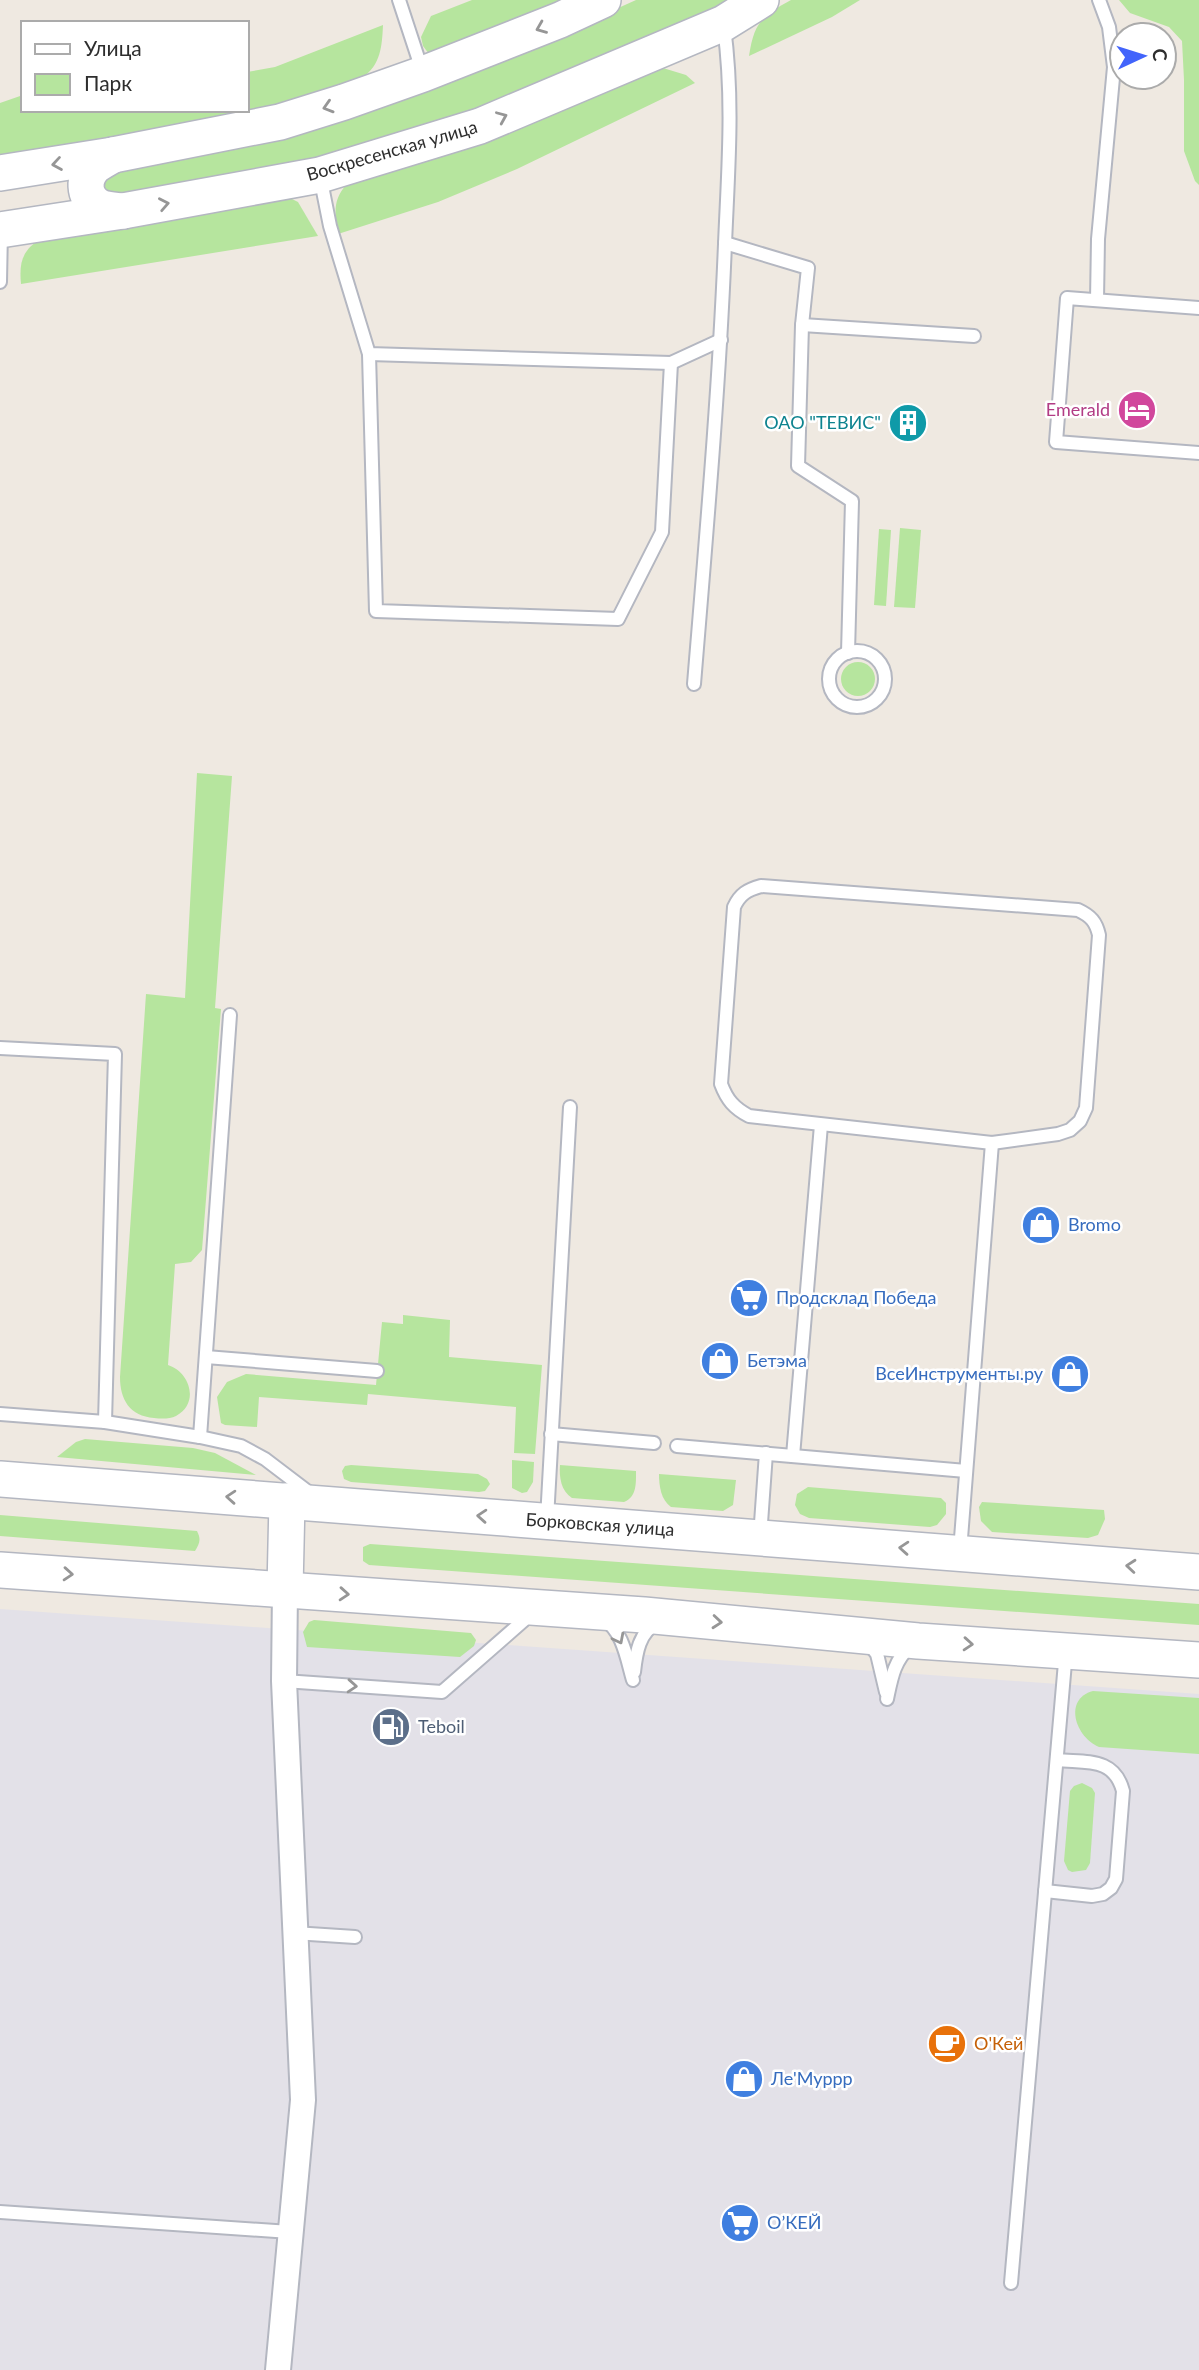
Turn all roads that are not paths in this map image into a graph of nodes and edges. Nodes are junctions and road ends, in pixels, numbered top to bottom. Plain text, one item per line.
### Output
1 (399, 0) edge
2 (603, 0) edge
3 (761, 0) edge
4 (1099, 0) edge
5 (724, 23) junction
6 (423, 74) junction
7 (113, 155) junction
8 (0, 175) edge
9 (320, 175) junction
10 (123, 211) junction
11 (1, 230) edge
12 (725, 243) junction
13 (0, 282) edge
14 (1097, 300) junction
15 (1199, 308) edge
16 (802, 325) junction
17 (974, 336) dead end
18 (721, 340) junction
19 (369, 354) junction
20 (671, 363) junction
21 (1199, 453) edge
22 (848, 653) junction
23 (694, 684) dead end
24 (230, 1015) dead end
25 (0, 1048) edge
26 (570, 1107) dead end
27 (821, 1125) junction
28 (992, 1143) junction
29 (206, 1357) junction
30 (377, 1371) dead end
31 (0, 1414) edge
32 (104, 1422) junction
33 (551, 1434) junction
34 (200, 1437) junction
35 (654, 1443) dead end
36 (677, 1446) dead end
37 (766, 1453) junction
38 (793, 1455) junction
39 (966, 1471) junction
40 (0, 1479) edge
41 (287, 1501) junction
42 (324, 1504) junction
43 (547, 1521) junction
44 (760, 1537) junction
45 (960, 1552) junction
46 (0, 1570) edge
47 (1199, 1572) edge
48 (285, 1589) junction
49 (538, 1608) junction
50 (587, 1611) junction
51 (671, 1618) junction
52 (864, 1636) junction
53 (918, 1641) junction
54 (1066, 1651) junction
55 (1199, 1660) edge
56 (284, 1681) junction
57 (1057, 1760) junction
58 (1045, 1891) junction
59 (294, 1933) junction
60 (355, 1937) dead end
61 (0, 2212) edge
62 (290, 2232) junction
63 (1011, 2283) dead end
64 (278, 2370) edge

1 - 6 lane
2 -> 6 main road
3 - 5 main road, Воскресенская улица
4 - 14 lane
9 -> 5 main road, Воскресенская улица
5 - 12 lane
6 -> 7 main road
7 -> 8 main road
7 - 10 main road
8 - 11 main road
10 -> 9 main road, Воскресенская улица
9 - 19 lane
10 - 11 main road, Воскресенская улица
11 - 13 lane
12 - 16 lane
12 - 18 lane
14 - 15 lane
14 - 21 lane
16 - 17 lane
16 - 22 lane
18 - 20 lane
18 - 23 lane
19 - 20 lane
19 - 20 lane
22 - 22 lane
24 - 29 lane
25 - 32 lane
26 - 33 lane
27 - 28 lane
27 - 28 lane
27 - 38 lane
28 - 39 lane
29 - 30 lane
29 - 34 lane
31 - 32 lane
32 - 34 lane
33 - 35 lane
33 - 43 lane
34 - 42 lane
36 - 37 lane
37 - 38 lane
37 - 44 lane
38 - 39 lane
39 - 45 lane
41 -> 40 main road, Борковская улица
41 - 42 main road, Борковская улица
41 - 48 main road
43 -> 42 main road, Борковская улица
43 - 44 main road, Борковская улица
45 -> 44 main road, Борковская улица
47 -> 45 main road, Борковская улица
46 -> 48 main road
48 -> 49 main road
48 - 56 street
49 - 50 main road
56 -> 49 lane
50 - 51 main road
50 -> 51 lane
51 -> 52 main road
52 - 53 main road
52 - 53 lane
53 -> 54 main road
54 - 55 main road
54 - 57 lane
56 - 59 street
57 - 58 lane
57 - 58 lane
58 - 63 lane
59 - 60 lane
59 - 62 street
61 - 62 lane
62 - 64 street

